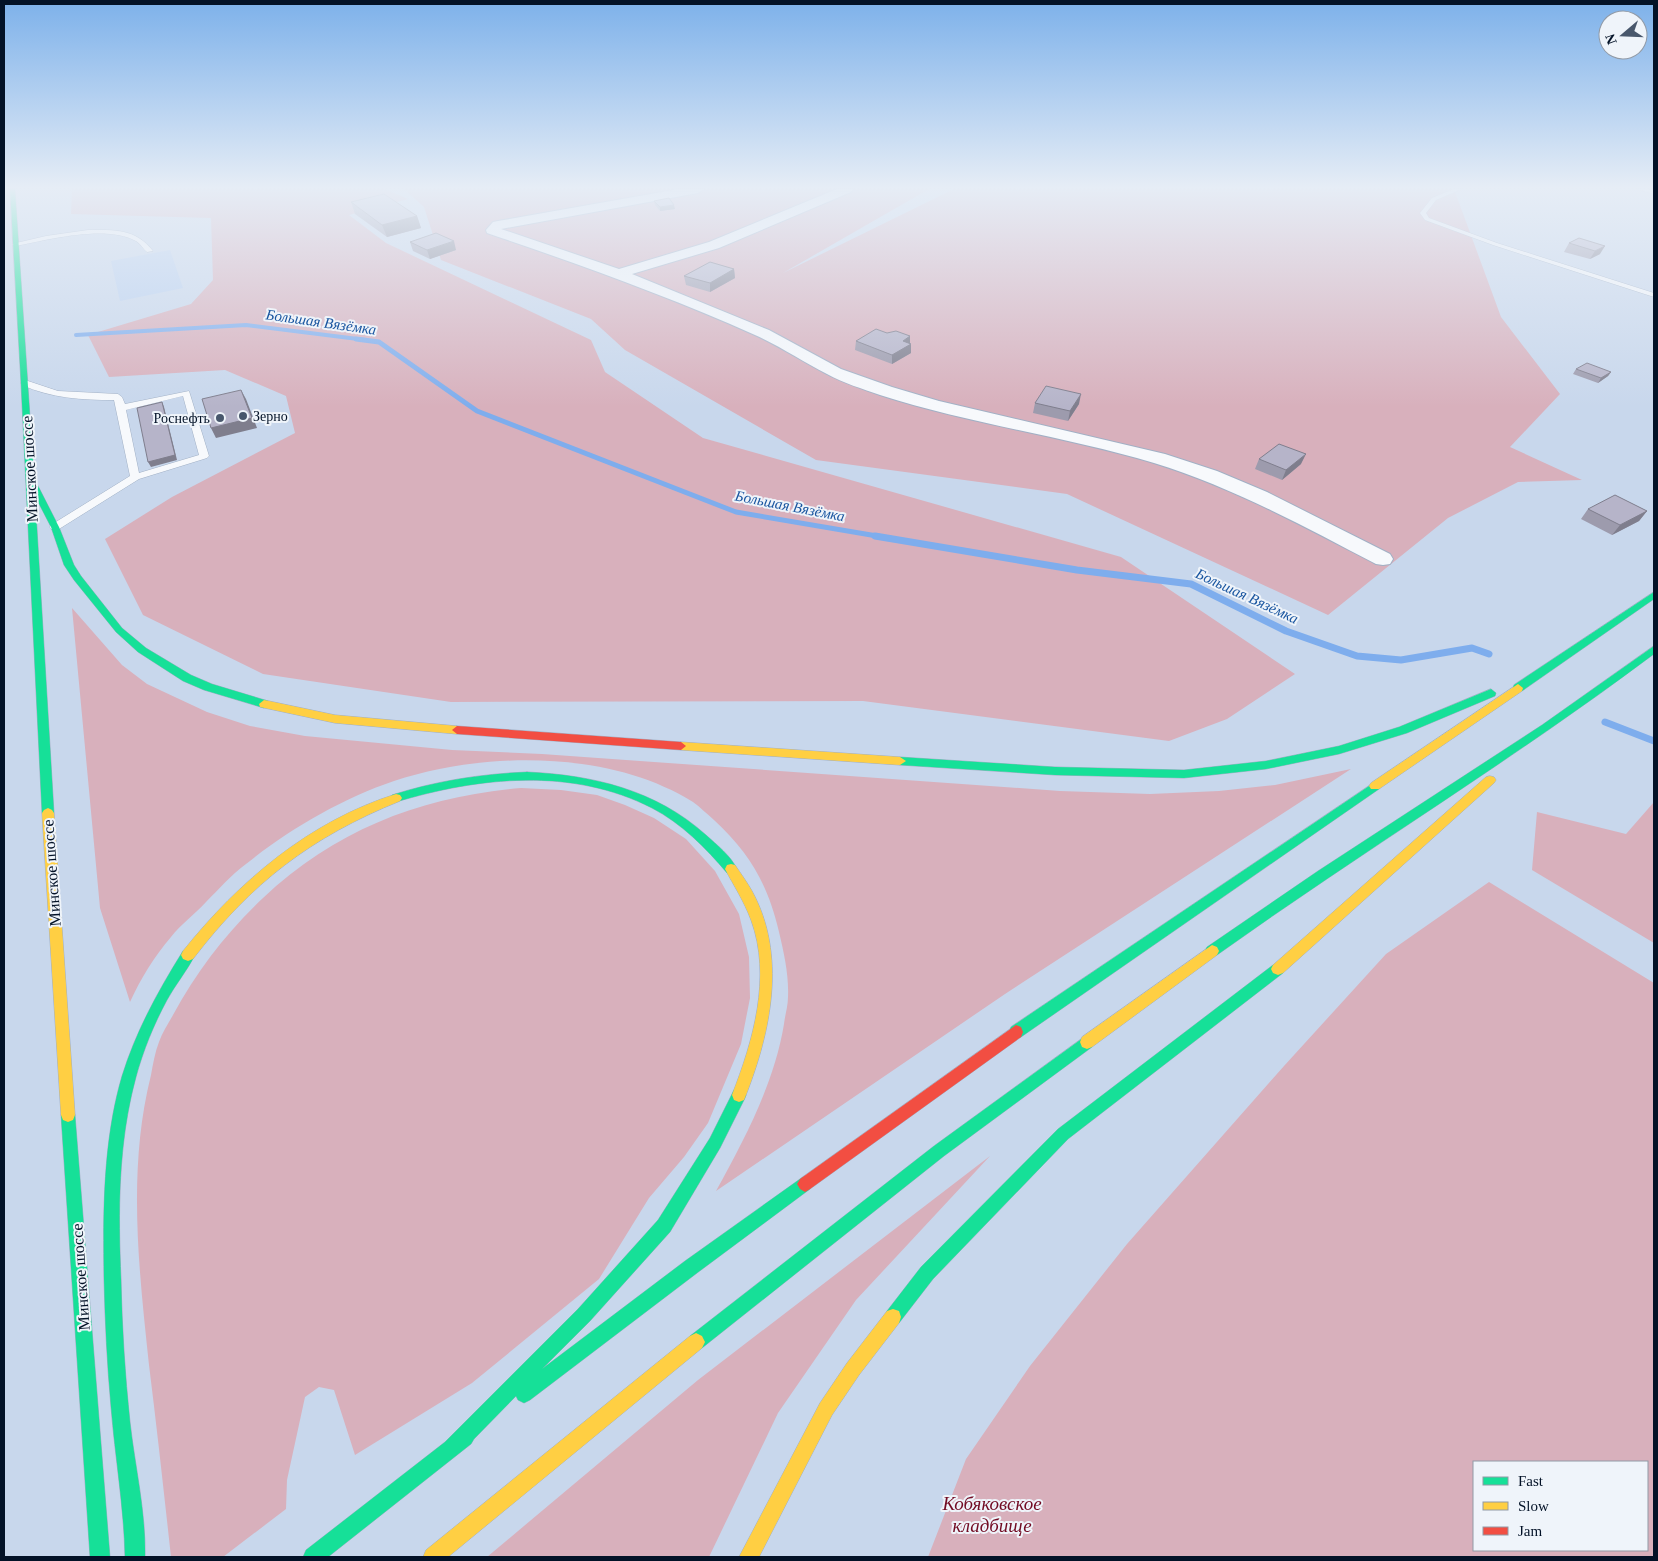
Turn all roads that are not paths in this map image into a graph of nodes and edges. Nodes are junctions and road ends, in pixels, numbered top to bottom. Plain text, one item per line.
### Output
1 (16, 262) edge
2 (584, 262) edge
3 (659, 262) edge
4 (1551, 262) edge
5 (619, 274) junction
6 (1654, 295) edge
7 (24, 383) junction
8 (121, 408) junction
9 (29, 476) junction
10 (134, 477) junction
11 (54, 527) junction
12 (1383, 559) dead end
13 (1654, 595) edge
14 (1654, 649) edge
15 (1543, 672) junction
16 (1548, 727) junction
17 (452, 1448) junction
18 (100, 1557) edge
19 (135, 1557) edge
20 (313, 1557) edge
21 (433, 1557) edge
22 (749, 1557) edge

1 - 7 highway, Минское шоссе
2 - 5 street
3 - 5 street
4 - 6 lane
5 - 12 street
7 - 8 lane
7 - 9 highway, Минское шоссе
8 - 10 lane
8 - 10 lane
9 - 11 highway
9 - 18 highway, Минское шоссе
10 - 11 lane
11 - 15 highway
13 - 15 highway
14 - 16 highway
15 - 17 highway
16 - 21 highway
16 - 22 highway
17 - 19 highway
17 - 20 highway

